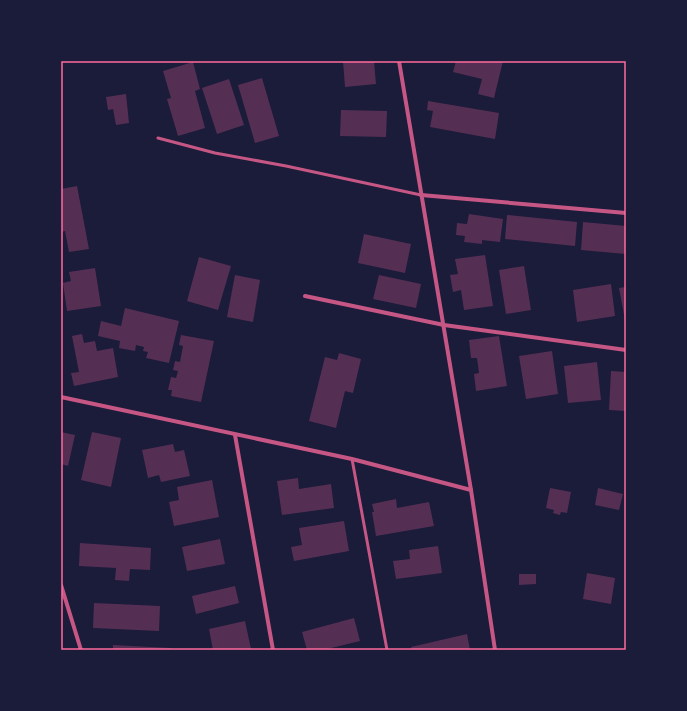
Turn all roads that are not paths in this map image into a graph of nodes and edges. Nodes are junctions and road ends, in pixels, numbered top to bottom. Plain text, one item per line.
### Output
1 (399, 61) edge
2 (158, 138) dead end
3 (421, 195) junction
4 (626, 213) edge
5 (305, 296) dead end
6 (444, 325) junction
7 (626, 350) edge
8 (61, 396) edge
9 (235, 435) junction
10 (352, 458) junction
11 (471, 490) junction
12 (61, 585) edge
13 (81, 650) edge
14 (273, 650) edge
15 (387, 650) edge
16 (495, 650) edge

1 - 3 street
2 - 3 lane
3 - 4 street
3 - 6 street
5 - 6 street
6 - 7 street
6 - 11 street
8 - 9 street
9 - 10 street
9 - 14 street
10 - 11 street
10 - 15 lane
11 - 16 street
12 - 13 street

